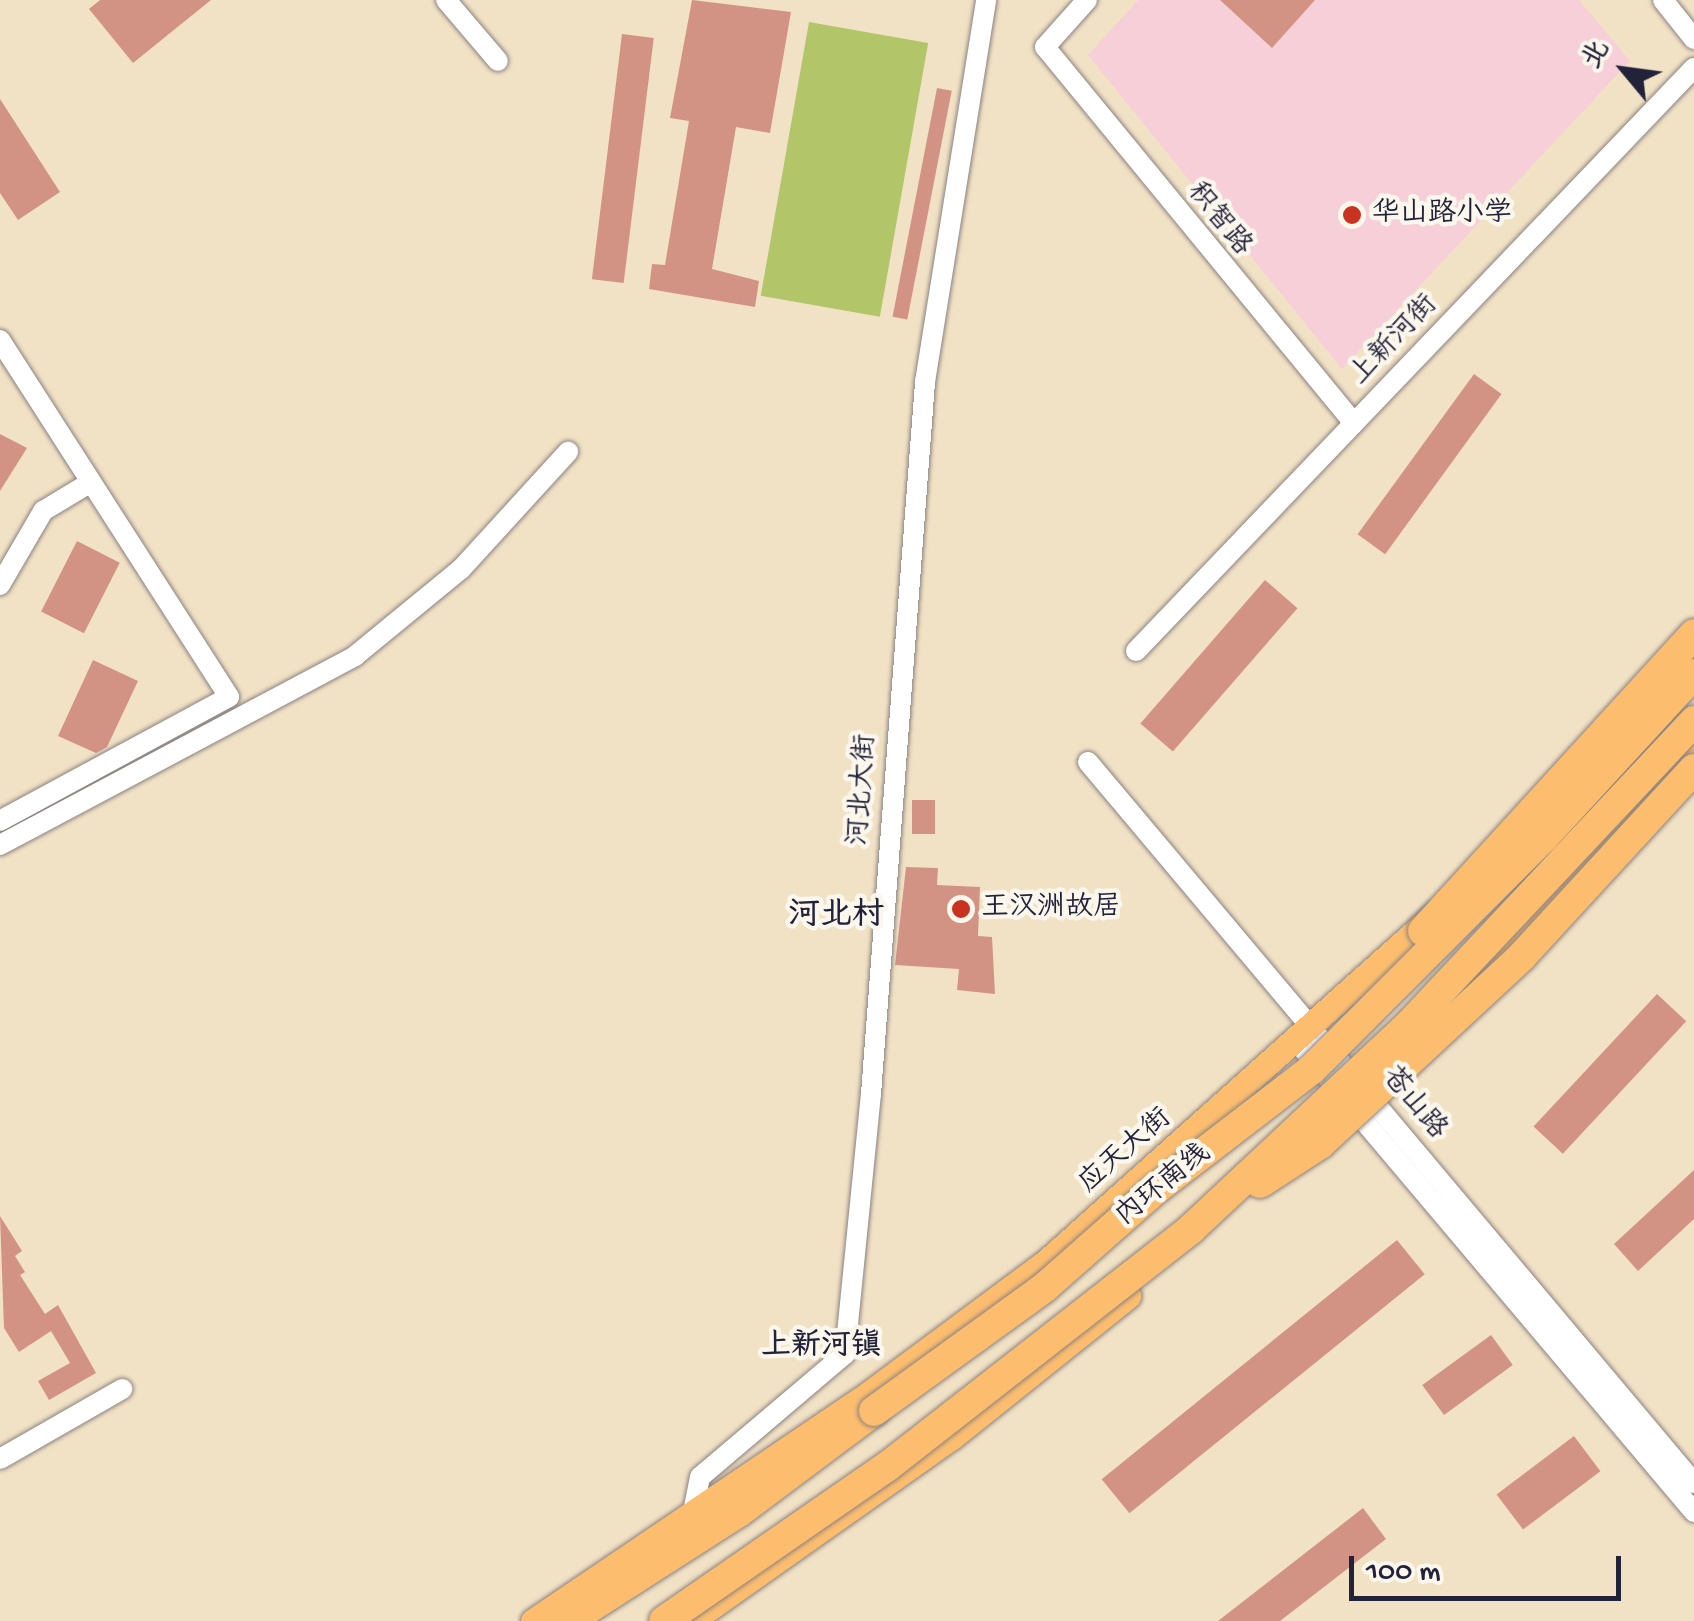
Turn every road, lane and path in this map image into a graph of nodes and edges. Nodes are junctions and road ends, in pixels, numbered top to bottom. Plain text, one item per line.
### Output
1 (446, 0) edge
2 (986, 0) edge
3 (1087, 0) edge
4 (1663, 0) edge
5 (1694, 38) edge
6 (498, 61) dead end
7 (1694, 68) edge
8 (0, 340) edge
9 (1354, 423) junction
10 (568, 452) dead end
11 (91, 482) junction
12 (0, 585) edge
13 (1694, 634) edge
14 (1694, 650) edge
15 (1136, 651) dead end
16 (1694, 674) edge
17 (1694, 720) edge
18 (1694, 747) edge
19 (1088, 762) dead end
20 (1694, 769) edge
21 (0, 821) edge
22 (0, 845) edge
23 (1305, 1035) junction
24 (1358, 1095) junction
25 (1156, 1190) junction
26 (1191, 1229) junction
27 (122, 1389) dead end
28 (0, 1459) edge
29 (1694, 1483) edge
30 (1694, 1512) edge
31 (692, 1518) junction
32 (533, 1621) edge
33 (570, 1621) edge
34 (664, 1621) edge
35 (691, 1621) edge

1 - 6 street
2 - 31 street, 河北大街
3 - 9 street, 积智路
4 - 5 street
7 - 9 street, 上新河街
8 - 11 street
9 - 15 street, 上新河街
10 - 22 street
11 - 12 street
11 - 21 street
13 - 25 highway, bridge
14 - 23 main road, 应天大街
16 - 25 highway, 内环南线, bridge
17 - 26 highway, 内环南线, bridge
18 - 24 main road
19 - 23 street, 苍山路
20 - 26 highway, bridge
23 - 24 street, 苍山路
23 - 31 main road, 应天大街
24 - 29 street, 苍山路
24 - 30 street, 苍山路
24 - 35 main road
25 - 33 highway, 内环南线, bridge
26 - 34 highway, 内环南线, bridge
27 - 28 street
31 - 32 main road, 应天大街

